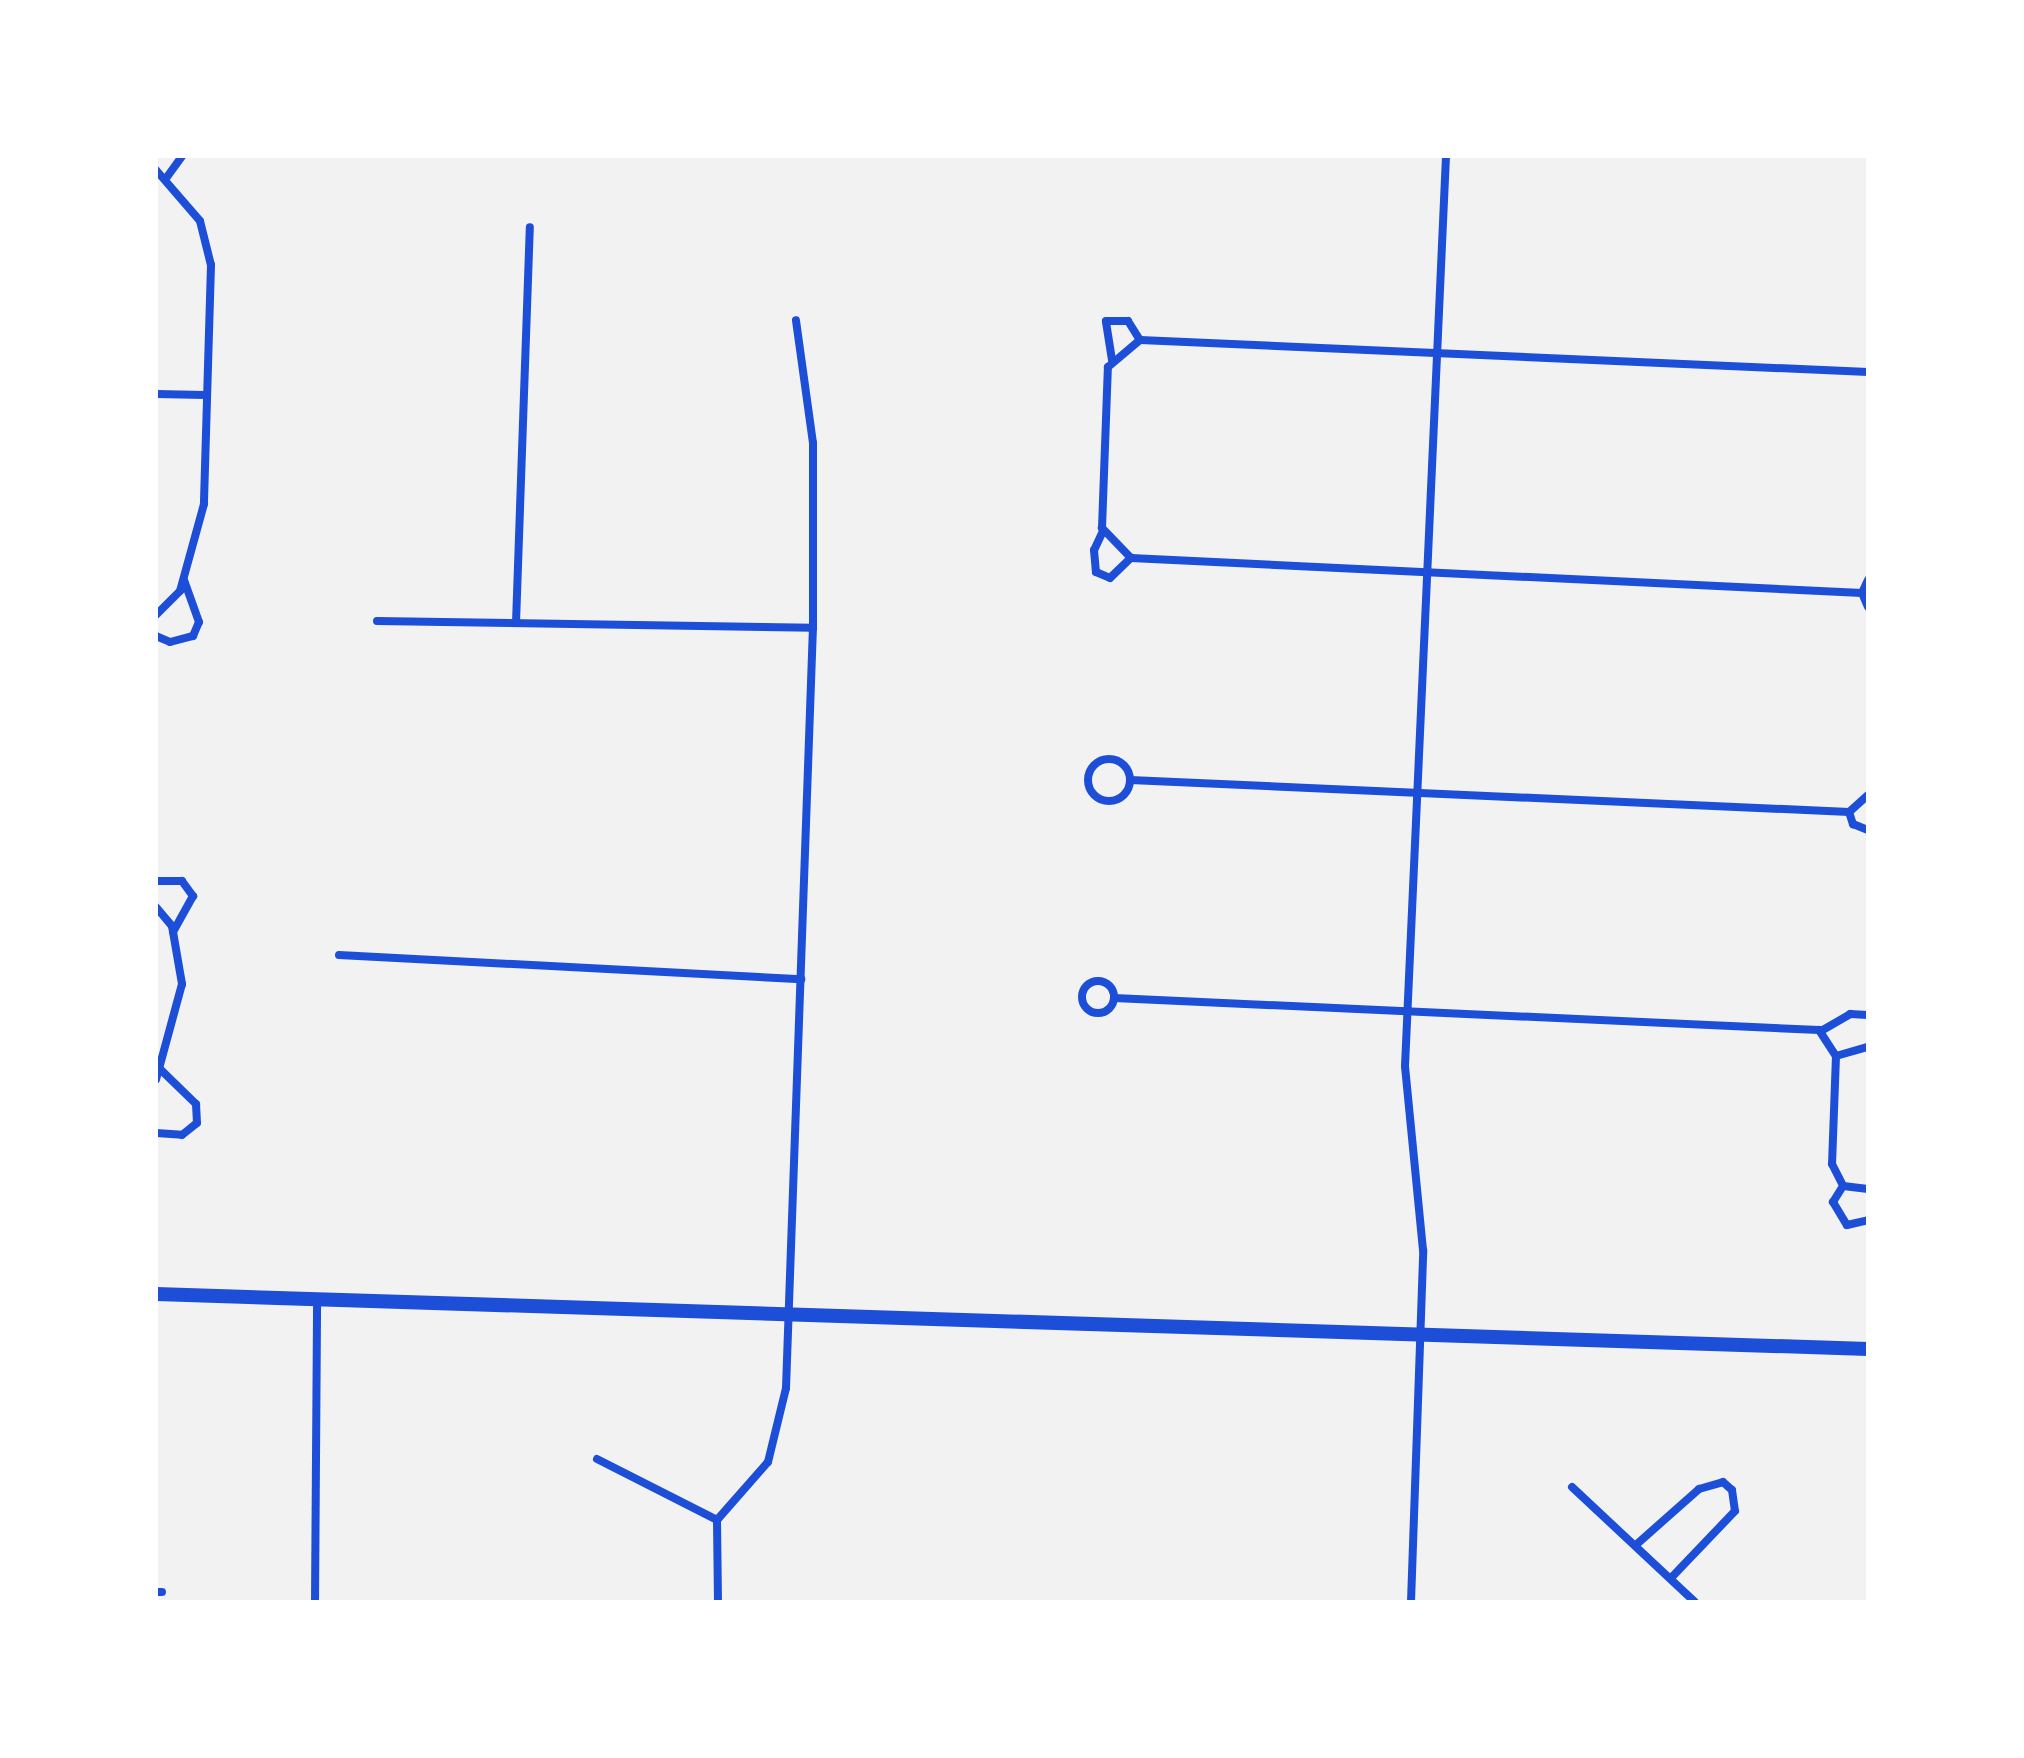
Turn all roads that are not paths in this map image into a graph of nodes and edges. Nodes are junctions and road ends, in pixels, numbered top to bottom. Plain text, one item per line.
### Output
1 (182, 156) edge
2 (1446, 156) edge
3 (156, 170) edge
4 (167, 177) junction
5 (530, 227) dead end
6 (796, 320) dead end
7 (1140, 340) junction
8 (1438, 352) junction
9 (1112, 360) junction
10 (1868, 372) edge
11 (156, 394) edge
12 (205, 395) junction
13 (1103, 531) junction
14 (1131, 558) junction
15 (1430, 574) junction
16 (184, 580) junction
17 (1868, 580) edge
18 (1862, 593) junction
19 (1868, 607) edge
20 (156, 615) edge
21 (377, 621) dead end
22 (516, 623) junction
23 (813, 628) junction
24 (156, 636) edge
25 (1130, 780) junction
26 (1418, 793) junction
27 (1868, 795) edge
28 (1849, 812) junction
29 (1868, 830) edge
30 (156, 881) edge
31 (156, 907) edge
32 (173, 932) junction
33 (339, 955) dead end
34 (801, 979) junction
35 (1114, 998) dead end
36 (1408, 1010) junction
37 (1868, 1015) edge
38 (1821, 1031) junction
39 (1868, 1047) edge
40 (1836, 1056) junction
41 (160, 1069) junction
42 (156, 1080) edge
43 (156, 1133) edge
44 (1843, 1186) junction
45 (1868, 1189) edge
46 (1868, 1220) edge
47 (156, 1294) edge
48 (317, 1298) junction
49 (789, 1317) junction
50 (1421, 1336) junction
51 (1868, 1349) edge
52 (597, 1459) dead end
53 (1572, 1487) dead end
54 (717, 1520) junction
55 (1637, 1544) junction
56 (1671, 1578) junction
57 (315, 1602) edge
58 (718, 1602) edge
59 (1411, 1602) edge
60 (1695, 1602) edge

1 - 4 street
2 - 8 street
3 - 4 street
4 - 12 street
5 - 22 street
6 - 23 street
7 - 8 street
7 - 9 street
7 - 9 street
8 - 10 street
8 - 15 street
9 - 13 street
11 - 12 street
12 - 16 street
13 - 14 street
13 - 14 street
14 - 15 street
15 - 18 street
15 - 26 street
16 - 20 street
16 - 24 street
17 - 18 street
18 - 19 street
21 - 22 street
22 - 23 street
23 - 34 street
25 - 25 street
25 - 26 street
26 - 28 street
26 - 36 street
27 - 28 street
28 - 29 street
30 - 32 street
31 - 32 street
32 - 41 street
33 - 34 street
34 - 49 street
35 - 36 street
36 - 38 street
36 - 50 street
37 - 38 street
38 - 40 street
39 - 40 street
40 - 44 street
41 - 42 street
41 - 43 street
44 - 45 street
44 - 46 street
47 - 48 main road
48 - 49 main road
48 - 57 street
49 - 50 main road
49 - 54 street
50 - 51 main road
50 - 59 street
52 - 54 street
53 - 55 street
54 - 58 street
55 - 56 street
55 - 56 street
56 - 60 street

